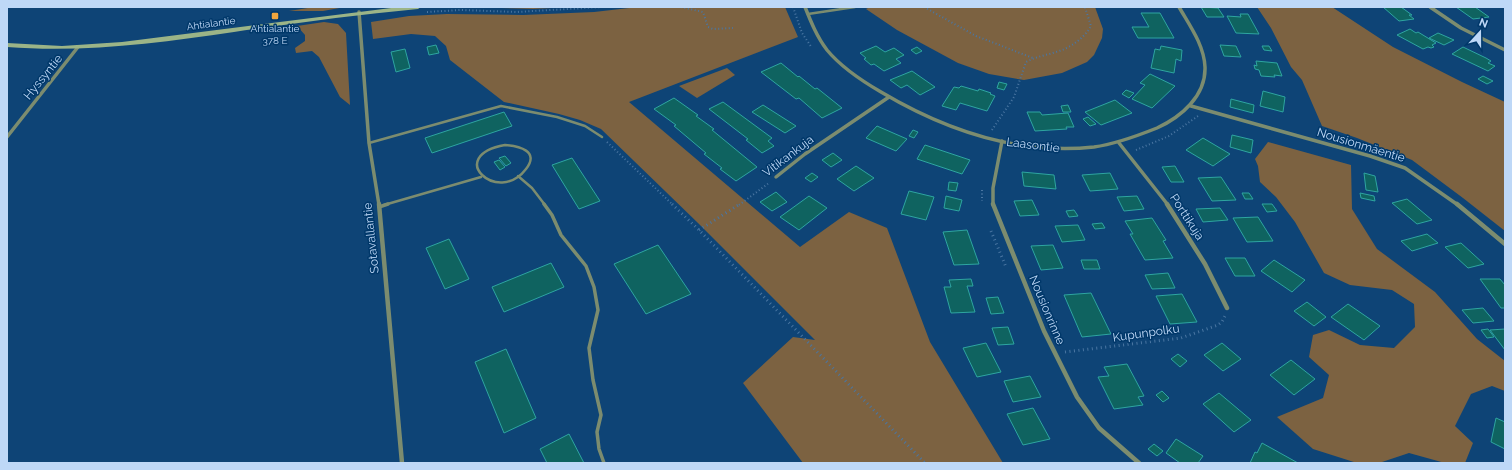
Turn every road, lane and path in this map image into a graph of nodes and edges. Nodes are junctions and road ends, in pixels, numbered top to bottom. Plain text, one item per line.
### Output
1 (602, 7) edge
2 (681, 7) edge
3 (793, 7) edge
4 (805, 7) edge
5 (855, 7) edge
6 (924, 7) edge
7 (987, 7) edge
8 (1026, 7) edge
9 (1085, 7) edge
10 (1134, 7) edge
11 (1166, 7) edge
12 (1180, 7) edge
13 (1430, 7) edge
14 (359, 10) edge
15 (420, 10) edge
16 (808, 14) junction
17 (733, 28) dead end
18 (7, 45) edge
19 (78, 47) junction
20 (814, 50) dead end
21 (1505, 50) edge
22 (1033, 58) junction
23 (889, 97) junction
24 (1191, 106) junction
25 (1202, 110) junction
26 (7, 137) edge
27 (602, 138) joint
28 (988, 138) junction
29 (1002, 141) junction
30 (370, 143) junction
31 (1119, 143) junction
32 (1126, 152) junction
33 (482, 176) junction
34 (518, 176) junction
35 (776, 177) joint
36 (379, 207) junction
37 (699, 230) junction
38 (1505, 244) edge
39 (1227, 308) joint
40 (1054, 353) junction
41 (402, 463) edge
42 (604, 463) edge
43 (925, 463) edge
44 (1138, 463) edge

1 - 15 path
2 - 17 path
3 - 20 path
4 - 16 street, Laasontie
5 - 16 lane
6 - 22 path
7 - 8 path
9 - 22 path
10 - 11 path
12 - 24 street, Laasontie
13 - 21 street
14 - 15 street, Ahtialantie
14 - 19 street, Ahtialantie
14 - 30 street, Sotavallantie
16 - 23 street, Laasontie
18 - 19 street, Ahtialantie
19 - 26 street, Hyssyntie
22 - 28 path
23 - 28 street, Laasontie
23 - 35 street, Vitikankuja
24 - 25 street, Nousionmäentie
24 - 31 street, Laasontie
25 - 32 path
25 - 38 street, Nousionmäentie
27 - 30 lane
27 - 37 path
28 - 29 street, Laasontie
29 - 31 street, Laasontie
29 - 40 street, Nousionrinne
30 - 36 street, Sotavallantie
31 - 32 street, Porttikuja
32 - 39 street, Porttikuja
33 - 34 lane
33 - 34 lane
33 - 36 lane
34 - 42 lane
35 - 37 path, Vitikankuja
36 - 41 street, Sotavallantie
37 - 43 path
39 - 40 path, Kupunpolku
40 - 44 street, Nousionrinne

